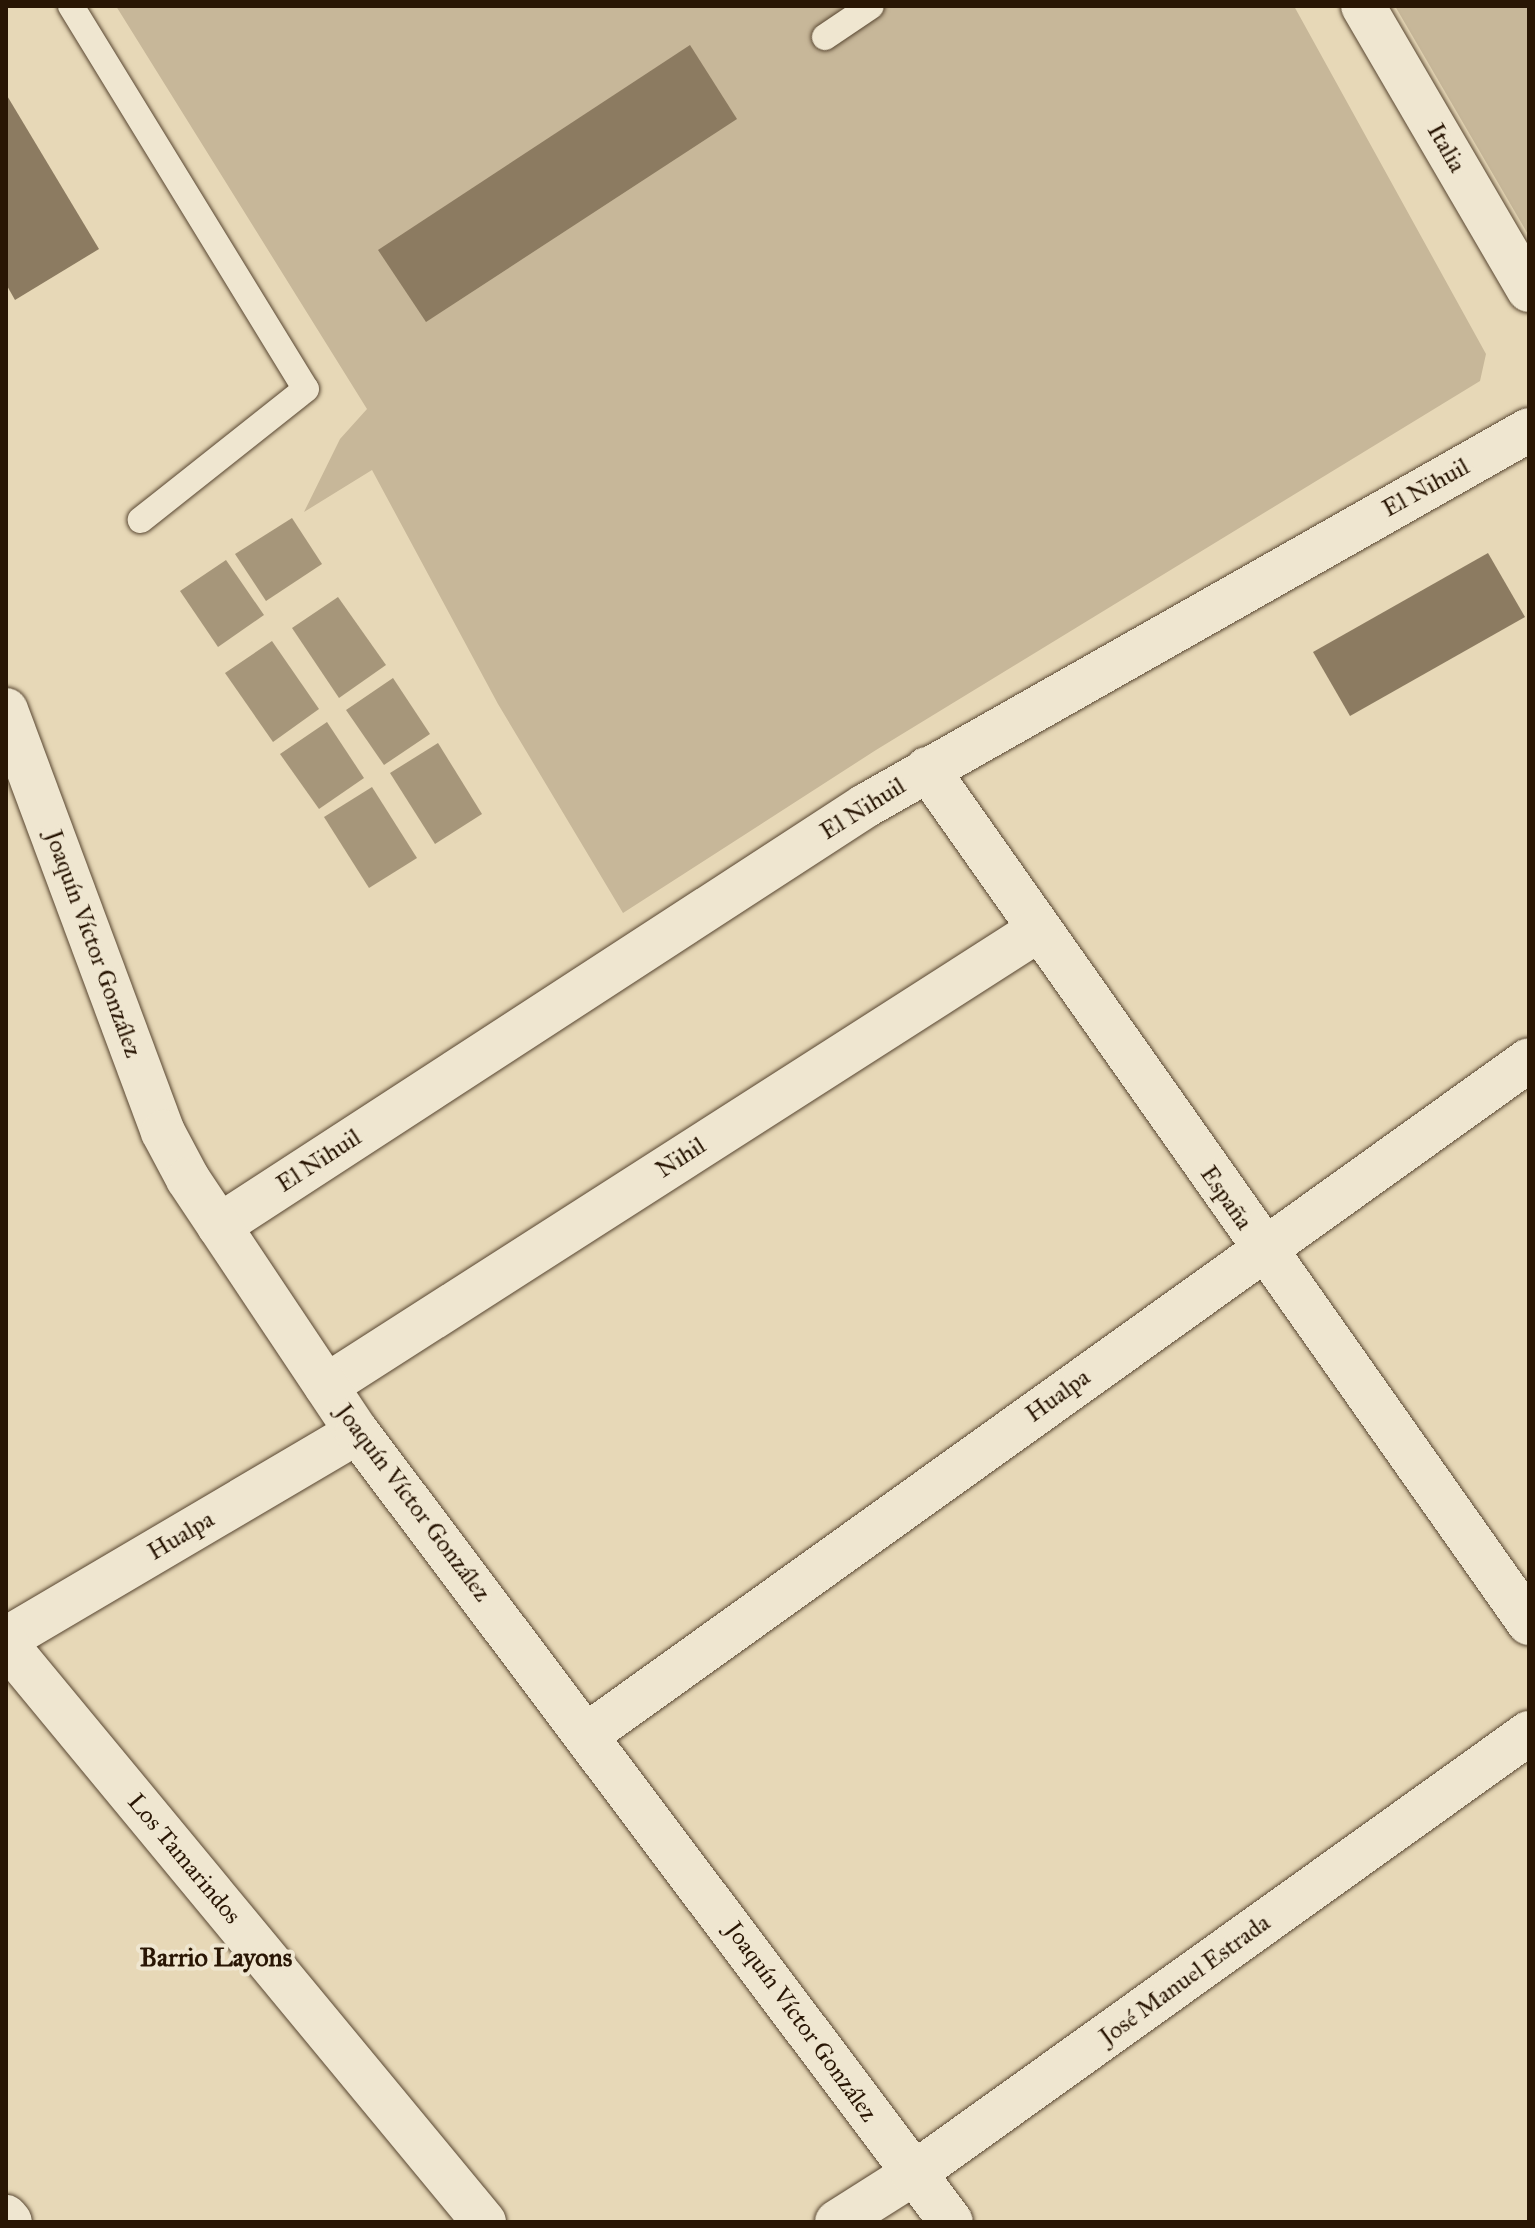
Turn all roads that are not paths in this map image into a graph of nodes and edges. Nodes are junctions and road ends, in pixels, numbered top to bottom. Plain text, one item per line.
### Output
1 (71, 6) edge
2 (871, 6) edge
3 (1363, 6) edge
4 (825, 37) dead end
5 (1529, 290) edge
6 (1529, 430) edge
7 (141, 520) dead end
8 (6, 710) edge
9 (927, 769) junction
10 (1037, 931) junction
11 (1529, 1060) edge
12 (219, 1226) junction
13 (1263, 1250) junction
14 (326, 1386) junction
15 (357, 1432) junction
16 (1529, 1623) edge
17 (6, 1642) edge
18 (1529, 1733) edge
19 (588, 1734) junction
20 (913, 2174) junction
21 (6, 2217) edge
22 (10, 2222) edge
23 (484, 2222) edge
24 (837, 2222) edge
25 (951, 2222) edge

1 - 7 lane
2 - 4 lane
3 - 5 street, Italia
6 - 9 street, El Nihuil
8 - 12 street, Joaquín Víctor González
9 - 10 street, España
9 - 12 street, El Nihuil
10 - 13 street, España
10 - 14 street, Nihil
11 - 13 street, Hualpa
12 - 14 street, Joaquín Víctor González
13 - 16 street, España
13 - 19 street, Hualpa
14 - 15 street, Joaquín Víctor González
15 - 17 street, Hualpa
15 - 19 street, Joaquín Víctor González
17 - 23 street, Los Tamarindos
18 - 20 street, José Manuel Estrada
19 - 20 street, Joaquín Víctor González
20 - 24 street, José Manuel Estrada
20 - 25 street, Joaquín Víctor González
21 - 22 street

